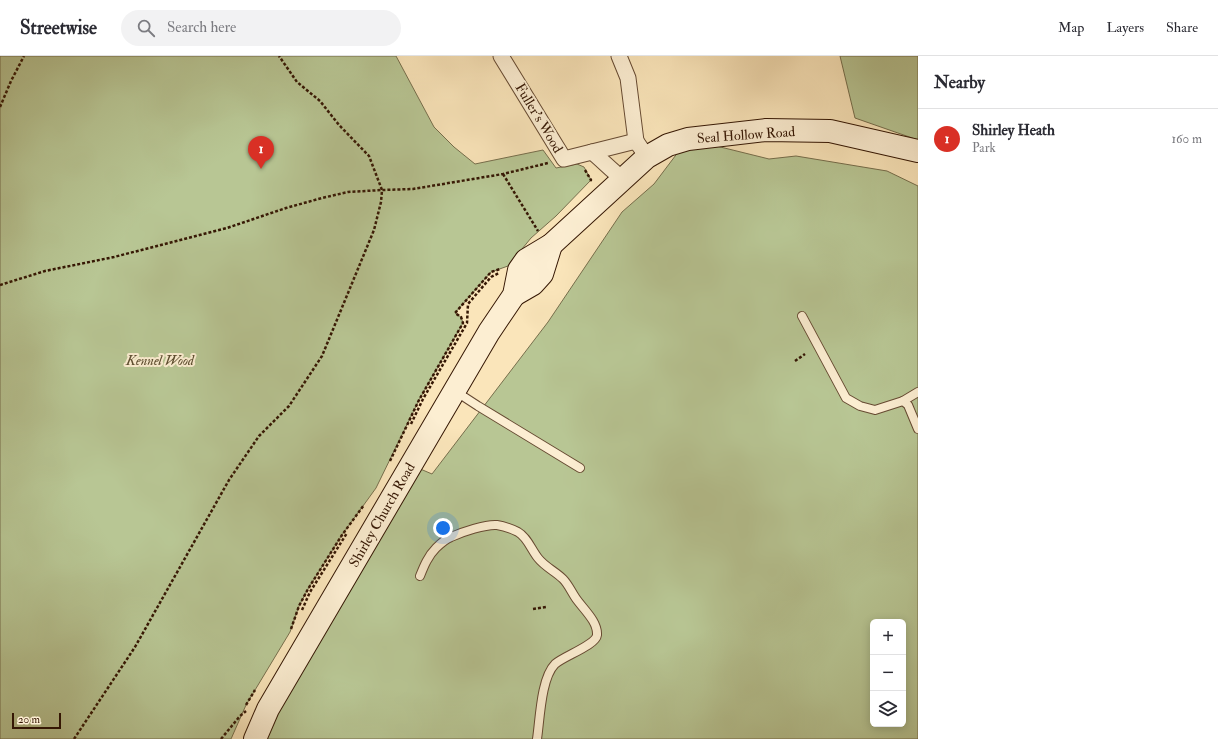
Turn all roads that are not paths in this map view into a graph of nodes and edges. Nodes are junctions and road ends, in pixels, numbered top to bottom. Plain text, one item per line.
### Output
1 (501, 56) edge
2 (619, 56) edge
3 (642, 149) junction
4 (918, 151) edge
5 (592, 152) junction
6 (623, 179) junction
7 (541, 236) junction
8 (538, 262) dead end
9 (802, 316) dead end
10 (455, 390) junction
11 (918, 392) edge
12 (903, 401) junction
13 (918, 429) edge
14 (580, 468) dead end
15 (420, 576) dead end
16 (254, 739) edge
17 (537, 739) edge

1 - 5 street, Fuller's Wood
2 - 3 street
3 - 4 street, Seal Hollow Road
3 - 5 street
3 - 6 street
5 - 6 street
6 - 7 street
7 - 8 lane
7 - 10 street, Shirley Church Road
9 - 12 lane
10 - 14 lane
10 - 16 street, Shirley Church Road
11 - 12 lane
12 - 13 lane
15 - 17 lane

